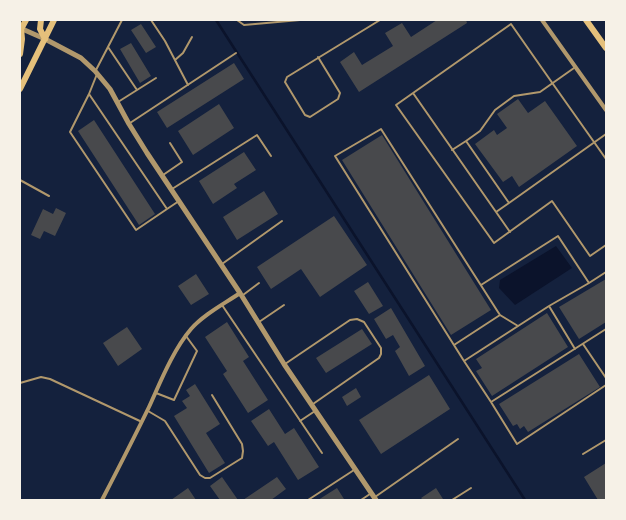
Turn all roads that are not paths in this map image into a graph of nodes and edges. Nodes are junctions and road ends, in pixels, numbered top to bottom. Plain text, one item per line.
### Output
1 (26, 20) edge
2 (40, 20) edge
3 (54, 20) edge
4 (122, 20) edge
5 (151, 20) edge
6 (237, 20) edge
7 (300, 20) edge
8 (380, 20) edge
9 (542, 20) edge
10 (586, 20) edge
11 (20, 29) edge
12 (192, 37) dead end
13 (45, 39) junction
14 (108, 48) junction
15 (606, 48) edge
16 (236, 53) dead end
17 (20, 54) edge
18 (318, 57) junction
19 (175, 60) junction
20 (576, 67) junction
21 (96, 72) junction
22 (156, 78) dead end
23 (552, 84) junction
24 (188, 85) junction
25 (20, 89) edge
26 (137, 90) junction
27 (413, 93) junction
28 (89, 94) junction
29 (117, 103) junction
30 (606, 110) edge
31 (129, 124) junction
32 (606, 134) edge
33 (466, 141) junction
34 (170, 143) dead end
35 (594, 143) junction
36 (452, 150) junction
37 (271, 156) dead end
38 (606, 158) edge
39 (162, 176) junction
40 (20, 180) edge
41 (171, 189) junction
42 (49, 196) dead end
43 (179, 201) junction
44 (509, 203) junction
45 (167, 209) junction
46 (496, 212) junction
47 (282, 221) dead end
48 (510, 232) junction
49 (606, 245) edge
50 (221, 265) junction
51 (606, 272) edge
52 (259, 283) dead end
53 (589, 283) junction
54 (480, 285) junction
55 (241, 294) junction
56 (284, 305) dead end
57 (222, 306) junction
58 (549, 306) junction
59 (500, 315) junction
60 (258, 322) junction
61 (518, 326) junction
62 (606, 329) edge
63 (186, 336) junction
64 (583, 344) junction
65 (454, 345) junction
66 (575, 349) junction
67 (464, 360) junction
68 (284, 364) junction
69 (606, 378) edge
70 (20, 383) edge
71 (606, 385) edge
72 (156, 393) junction
73 (212, 395) dead end
74 (491, 402) junction
75 (312, 405) junction
76 (147, 410) junction
77 (316, 410) junction
78 (300, 421) junction
79 (142, 422) junction
80 (458, 439) dead end
81 (606, 440) edge
82 (322, 453) dead end
83 (583, 454) dead end
84 (355, 469) junction
85 (471, 488) dead end
86 (374, 497) edge
87 (102, 500) edge
88 (308, 500) edge
89 (361, 500) edge
90 (452, 500) edge

1 - 11 main road
2 - 13 main road
3 - 13 main road
4 - 14 lane
5 - 19 lane
6 - 7 lane
8 - 18 lane
9 - 20 street
10 - 15 main road
11 - 13 street
11 - 17 main road
12 - 19 lane
13 - 21 street
13 - 25 main road
14 - 21 lane
14 - 26 lane
16 - 24 lane
18 - 18 lane
19 - 24 lane
20 - 23 lane
20 - 30 street
21 - 28 lane
21 - 29 street
22 - 26 lane
23 - 27 lane
23 - 33 lane
23 - 35 lane
24 - 31 lane
26 - 29 lane
27 - 36 lane
27 - 48 lane
28 - 45 lane
28 - 45 lane
29 - 31 street
31 - 39 street
32 - 35 lane
33 - 36 lane
33 - 44 lane
34 - 39 lane
35 - 38 lane
35 - 44 lane
36 - 46 lane
37 - 41 lane
39 - 41 street
40 - 42 lane
41 - 43 street
43 - 45 lane
43 - 50 street
44 - 46 lane
46 - 48 lane
47 - 50 lane
48 - 49 lane
50 - 55 street
51 - 53 lane
52 - 55 lane
53 - 54 lane
53 - 58 lane
54 - 59 lane
54 - 65 lane
55 - 57 street
55 - 60 street
56 - 60 lane
57 - 63 street
57 - 78 lane
58 - 61 lane
58 - 66 lane
59 - 61 lane
59 - 65 lane
60 - 68 street
61 - 67 lane
62 - 64 lane
63 - 72 street
63 - 72 lane
64 - 66 lane
64 - 69 lane
65 - 67 lane
66 - 74 lane
67 - 74 lane
68 - 75 street
68 - 75 lane
70 - 79 lane
71 - 74 lane
72 - 76 street
73 - 76 lane
75 - 77 street
76 - 79 street
77 - 78 lane
77 - 84 street
78 - 82 lane
79 - 87 street
80 - 86 lane
81 - 83 lane
84 - 86 street
84 - 88 lane
85 - 90 lane
86 - 89 lane

